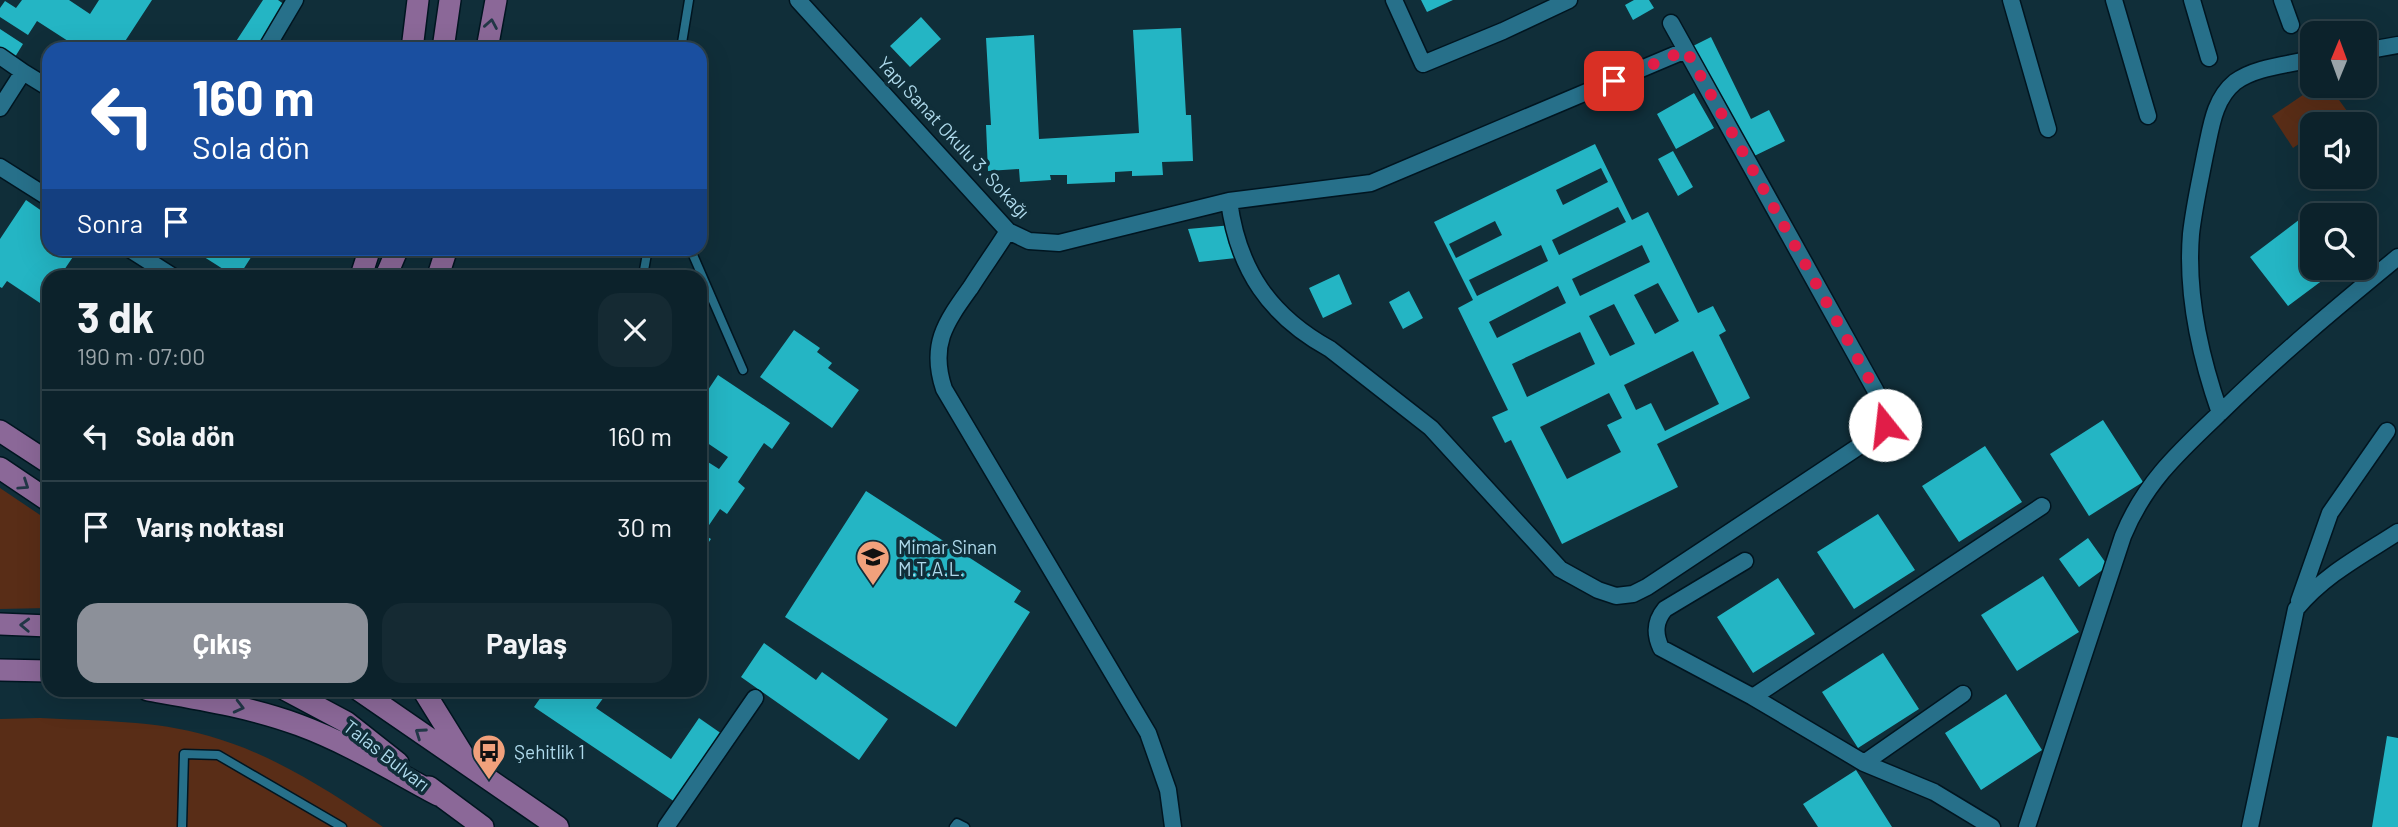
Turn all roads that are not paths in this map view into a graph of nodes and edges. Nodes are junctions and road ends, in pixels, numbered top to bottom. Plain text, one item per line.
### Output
1 (295, 0) edge
2 (418, 0) edge
3 (450, 0) edge
4 (496, 0) edge
5 (689, 0) edge
6 (798, 0) edge
7 (1394, 0) edge
8 (1569, 0) edge
9 (2011, 0) edge
10 (2114, 0) edge
11 (2192, 0) edge
12 (2282, 0) edge
13 (1671, 23) dead end
14 (2291, 25) dead end
15 (270, 42) edge
16 (413, 42) edge
17 (444, 42) edge
18 (488, 42) edge
19 (682, 42) edge
20 (2398, 45) edge
21 (2377, 49) edge
22 (1686, 50) junction
23 (0, 57) edge
24 (2209, 58) dead end
25 (2300, 63) edge
26 (23, 72) junction
27 (42, 84) edge
28 (0, 108) edge
29 (2148, 116) dead end
30 (2048, 129) dead end
31 (0, 167) edge
32 (42, 194) edge
33 (1229, 201) junction
34 (1008, 232) junction
35 (141, 256) edge
36 (2398, 257) edge
37 (163, 270) edge
38 (707, 287) edge
39 (743, 370) dead end
40 (2220, 413) junction
41 (0, 431) edge
42 (2386, 431) dead end
43 (42, 458) edge
44 (0, 468) edge
45 (42, 496) edge
46 (2042, 506) dead end
47 (2398, 532) edge
48 (1745, 561) dead end
49 (2296, 609) junction
50 (0, 625) edge
51 (42, 626) edge
52 (0, 670) edge
53 (42, 671) edge
54 (1963, 694) dead end
55 (187, 697) edge
56 (299, 697) edge
57 (369, 697) edge
58 (427, 697) edge
59 (1753, 697) junction
60 (755, 698) dead end
61 (1864, 763) junction
62 (471, 769) junction
63 (438, 795) junction
64 (673, 824) edge
65 (182, 827) edge
66 (342, 827) edge
67 (483, 827) edge
68 (558, 827) edge
69 (954, 827) edge
70 (965, 827) edge
71 (1174, 827) edge
72 (1992, 827) edge
73 (2027, 827) edge
74 (2250, 827) edge

1 - 15 street
2 - 16 main road
3 - 17 main road
18 -> 4 main road
5 - 19 lane
6 - 34 street, Yapı Sanat Okulu 3. Sokağı
7 - 8 street
9 - 30 street
10 - 29 street
11 - 24 street
12 - 14 street
13 - 22 street
20 - 21 street
22 - 33 street, Yapı Sanat Okulu 3. Sokağı
22 - 33 street
23 - 26 street
25 - 40 street
26 - 27 street
26 - 28 street
31 - 32 street
33 - 34 street, Yapı Sanat Okulu 3. Sokağı
34 - 71 street
35 - 37 street
36 - 40 street
38 - 39 lane
40 - 73 street
41 - 43 main road
42 - 49 street
44 -> 45 main road
46 - 59 street
47 - 49 street
48 - 59 street
49 - 74 street
51 -> 50 main road
52 - 53 main road
54 - 61 street
55 -> 63 main road
56 - 63 main road, Talas Bulvarı
62 -> 57 main road, Talas Bulvarı
58 - 62 main road
59 - 61 street
60 - 64 street
61 - 72 street
62 - 68 main road, Talas Bulvarı
63 - 67 main road, Talas Bulvarı
65 - 66 lane
69 - 70 lane

